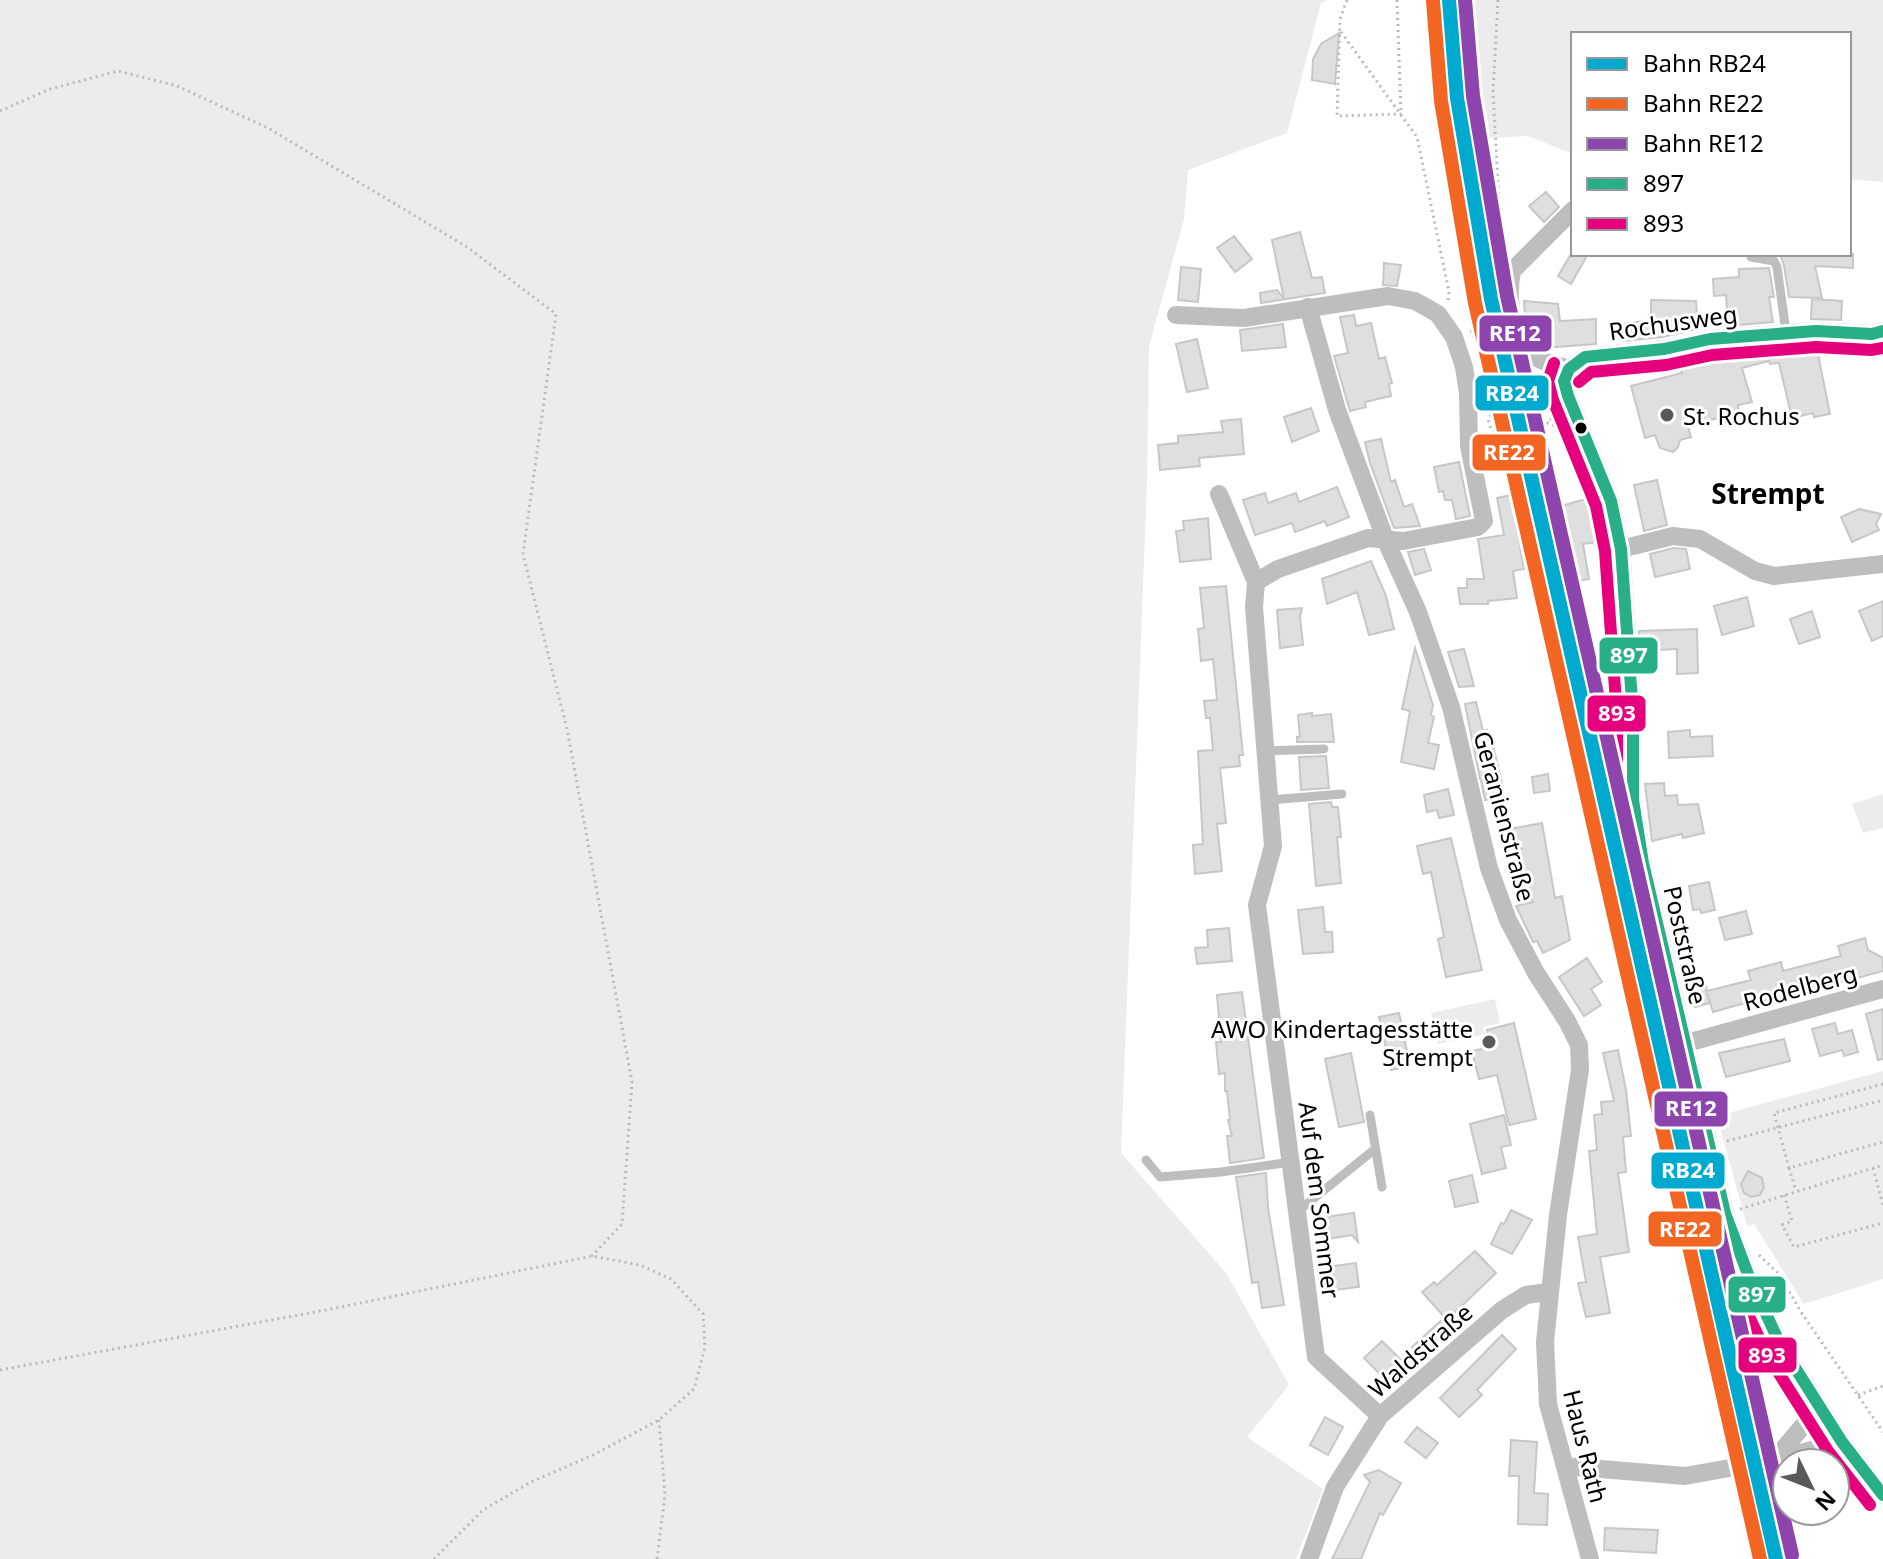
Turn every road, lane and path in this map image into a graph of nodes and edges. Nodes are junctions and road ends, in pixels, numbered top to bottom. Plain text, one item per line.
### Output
1 (1347, 0) edge
2 (1397, 0) edge
3 (1498, 0) edge
4 (1341, 32) junction
5 (0, 111) edge
6 (1401, 114) junction
7 (1571, 212) edge
8 (1751, 257) dead end
9 (1512, 271) junction
10 (1448, 303) dead end
11 (1308, 307) junction
12 (1176, 315) dead end
13 (1883, 331) edge
14 (1786, 332) junction
15 (1569, 369) junction
16 (1538, 376) dead end
17 (1548, 423) junction
18 (1529, 426) dead end
19 (1561, 430) dead end
20 (1497, 432) dead end
21 (1487, 445) dead end
22 (1219, 494) dead end
23 (1386, 541) junction
24 (1621, 549) junction
25 (1883, 564) edge
26 (1256, 582) junction
27 (1324, 749) dead end
28 (1265, 751) junction
29 (1342, 794) dead end
30 (1269, 800) junction
31 (1883, 989) edge
32 (1683, 1044) junction
33 (1883, 1084) edge
34 (1883, 1100) edge
35 (1370, 1115) dead end
36 (1778, 1127) junction
37 (1883, 1142) edge
38 (1707, 1145) junction
39 (1375, 1149) junction
40 (1146, 1160) dead end
41 (1291, 1162) junction
42 (1883, 1165) edge
43 (1789, 1168) junction
44 (1873, 1168) junction
45 (1382, 1187) dead end
46 (1796, 1192) junction
47 (1784, 1195) junction
48 (1883, 1205) edge
49 (1297, 1212) junction
50 (1725, 1213) junction
51 (1883, 1223) edge
52 (1740, 1252) junction
53 (592, 1256) junction
54 (1548, 1292) junction
55 (1545, 1342) joint
56 (0, 1370) edge
57 (1883, 1386) edge
58 (1858, 1395) junction
59 (1819, 1407) junction
60 (1380, 1416) junction
61 (659, 1420) junction
62 (1883, 1432) edge
63 (1842, 1442) junction
64 (1785, 1447) edge
65 (1823, 1447) edge
66 (1771, 1461) edge
67 (1565, 1466) junction
68 (1883, 1495) edge
69 (434, 1559) edge
70 (657, 1559) edge
71 (1309, 1559) edge
72 (1590, 1559) edge

1 - 4 path
2 - 6 path
3 - 9 path
4 - 6 path
4 - 6 path
5 - 53 path
6 - 10 path
7 - 9 street
8 - 14 lane
9 - 15 street
11 - 12 street
11 - 23 street, Geranienstraße
11 - 23 street
13 - 14 street, Rochusweg
14 - 15 street, Rochusweg
15 - 24 street, Poststraße
16 - 17 path
17 - 18 path
17 - 19 path
20 - 21 path
22 - 26 street, Auf dem Sommer
23 - 26 street
23 - 54 street, Geranienstraße
24 - 25 street
24 - 32 street, Poststraße
26 - 28 street, Auf dem Sommer
27 - 28 lane
28 - 30 street, Auf dem Sommer
29 - 30 lane
30 - 41 street, Auf dem Sommer
31 - 32 street, Rodelberg
32 - 38 street, Poststraße
33 - 36 path
34 - 36 path
35 - 39 lane
36 - 38 path
36 - 43 path
37 - 43 path
38 - 50 street, Poststraße
39 - 45 lane
39 - 49 lane
40 - 41 lane
41 - 49 street, Auf dem Sommer
42 - 44 path
43 - 46 path
44 - 46 path
44 - 48 path
46 - 47 path
47 - 50 path
47 - 51 path
49 - 60 street, Auf dem Sommer
50 - 52 street, Poststraße
52 - 58 path
52 - 59 street, Poststraße
53 - 56 path
53 - 61 path
54 - 55 street, Geranienstraße
54 - 60 street, Waldstraße
55 - 67 street, Haus Rath
57 - 58 path
58 - 62 path
59 - 63 street, Poststraße
59 - 64 street
60 - 71 street, Waldstraße
61 - 69 path
61 - 70 path
63 - 65 street
63 - 68 street, Poststraße
66 - 67 street
67 - 72 street, Haus Rath

